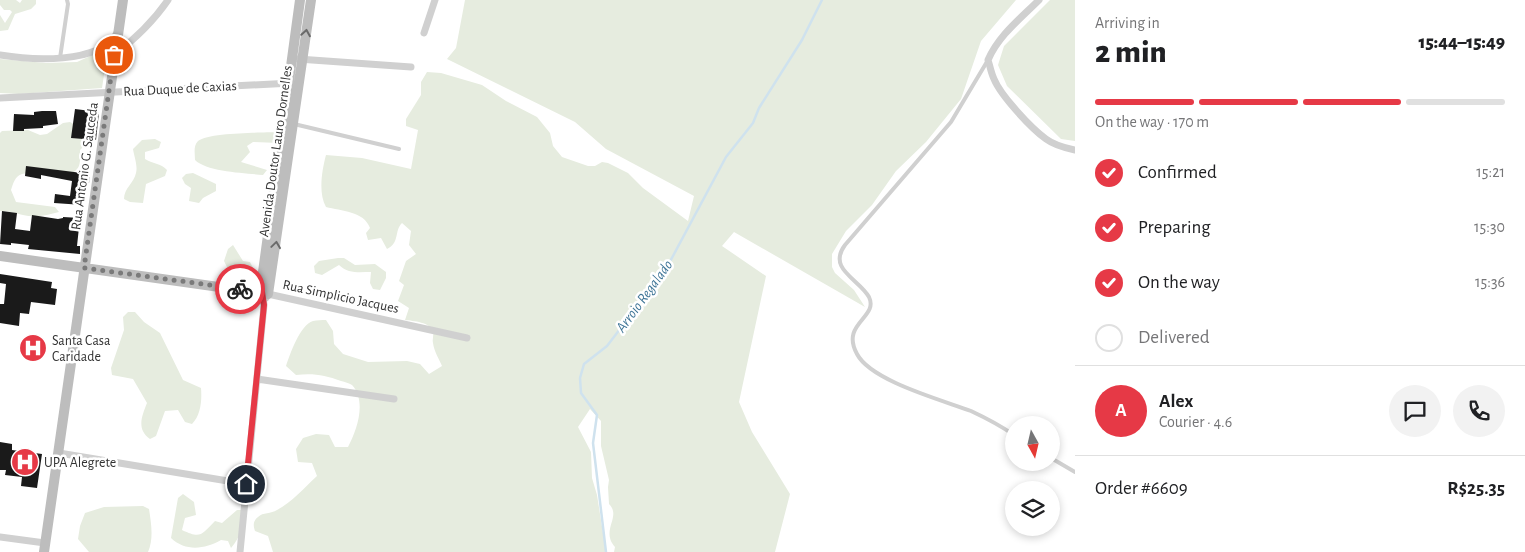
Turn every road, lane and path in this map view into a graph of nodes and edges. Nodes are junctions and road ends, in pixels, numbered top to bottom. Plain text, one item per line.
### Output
1 (67, 0) edge
2 (123, 0) edge
3 (168, 0) edge
4 (300, 0) edge
5 (311, 0) edge
6 (435, 0) edge
7 (1039, 0) edge
8 (119, 28) junction
9 (424, 33) dead end
10 (0, 55) edge
11 (114, 55) junction
12 (60, 58) junction
13 (298, 59) junction
14 (988, 60) junction
15 (411, 67) dead end
16 (295, 83) junction
17 (109, 91) junction
18 (0, 98) edge
19 (294, 124) junction
20 (398, 149) dead end
21 (1075, 150) edge
22 (0, 256) edge
23 (84, 268) junction
24 (265, 293) junction
25 (467, 338) dead end
26 (257, 380) junction
27 (394, 399) dead end
28 (1005, 428) edge
29 (59, 453) junction
30 (1060, 463) edge
31 (1075, 472) edge
32 (246, 484) junction
33 (0, 537) edge
34 (44, 547) edge
35 (240, 552) edge

1 - 12 lane
2 - 8 street, Rua Antonio G. Sauceda
3 - 11 street
4 - 13 street, Avenida Doutor Lauro Dornelles
13 -> 5 street, Avenida Doutor Lauro Dornelles
6 - 9 street
7 - 14 street
8 - 11 street, Rua Antonio G. Sauceda
8 - 12 street
10 - 12 street
11 - 17 street, Rua Antonio G. Sauceda
13 - 15 street
13 - 16 street, Avenida Doutor Lauro Dornelles
14 - 21 street
14 - 28 lane
16 - 17 street, Rua Duque de Caxias
16 - 19 street, Avenida Doutor Lauro Dornelles
16 - 24 street, Avenida Doutor Lauro Dornelles
17 - 18 street, Rua Duque de Caxias
17 - 23 street, Rua Antonio G. Sauceda
19 - 20 lane
24 -> 19 street, Avenida Doutor Lauro Dornelles
22 - 23 street, Rua Simplicio Jacques
23 - 24 street, Rua Simplicio Jacques
23 - 29 street, Rua Antonio G. Sauceda
24 - 25 street, Rua Simplicio Jacques
24 - 26 street, Avenida Doutor Lauro Dornelles
26 - 27 street
26 - 32 street, Avenida Doutor Lauro Dornelles
29 - 32 street
29 - 34 street, Rua Antonio G. Sauceda
30 - 31 lane
32 - 35 street, Avenida Doutor Lauro Dornelles
33 - 34 street

